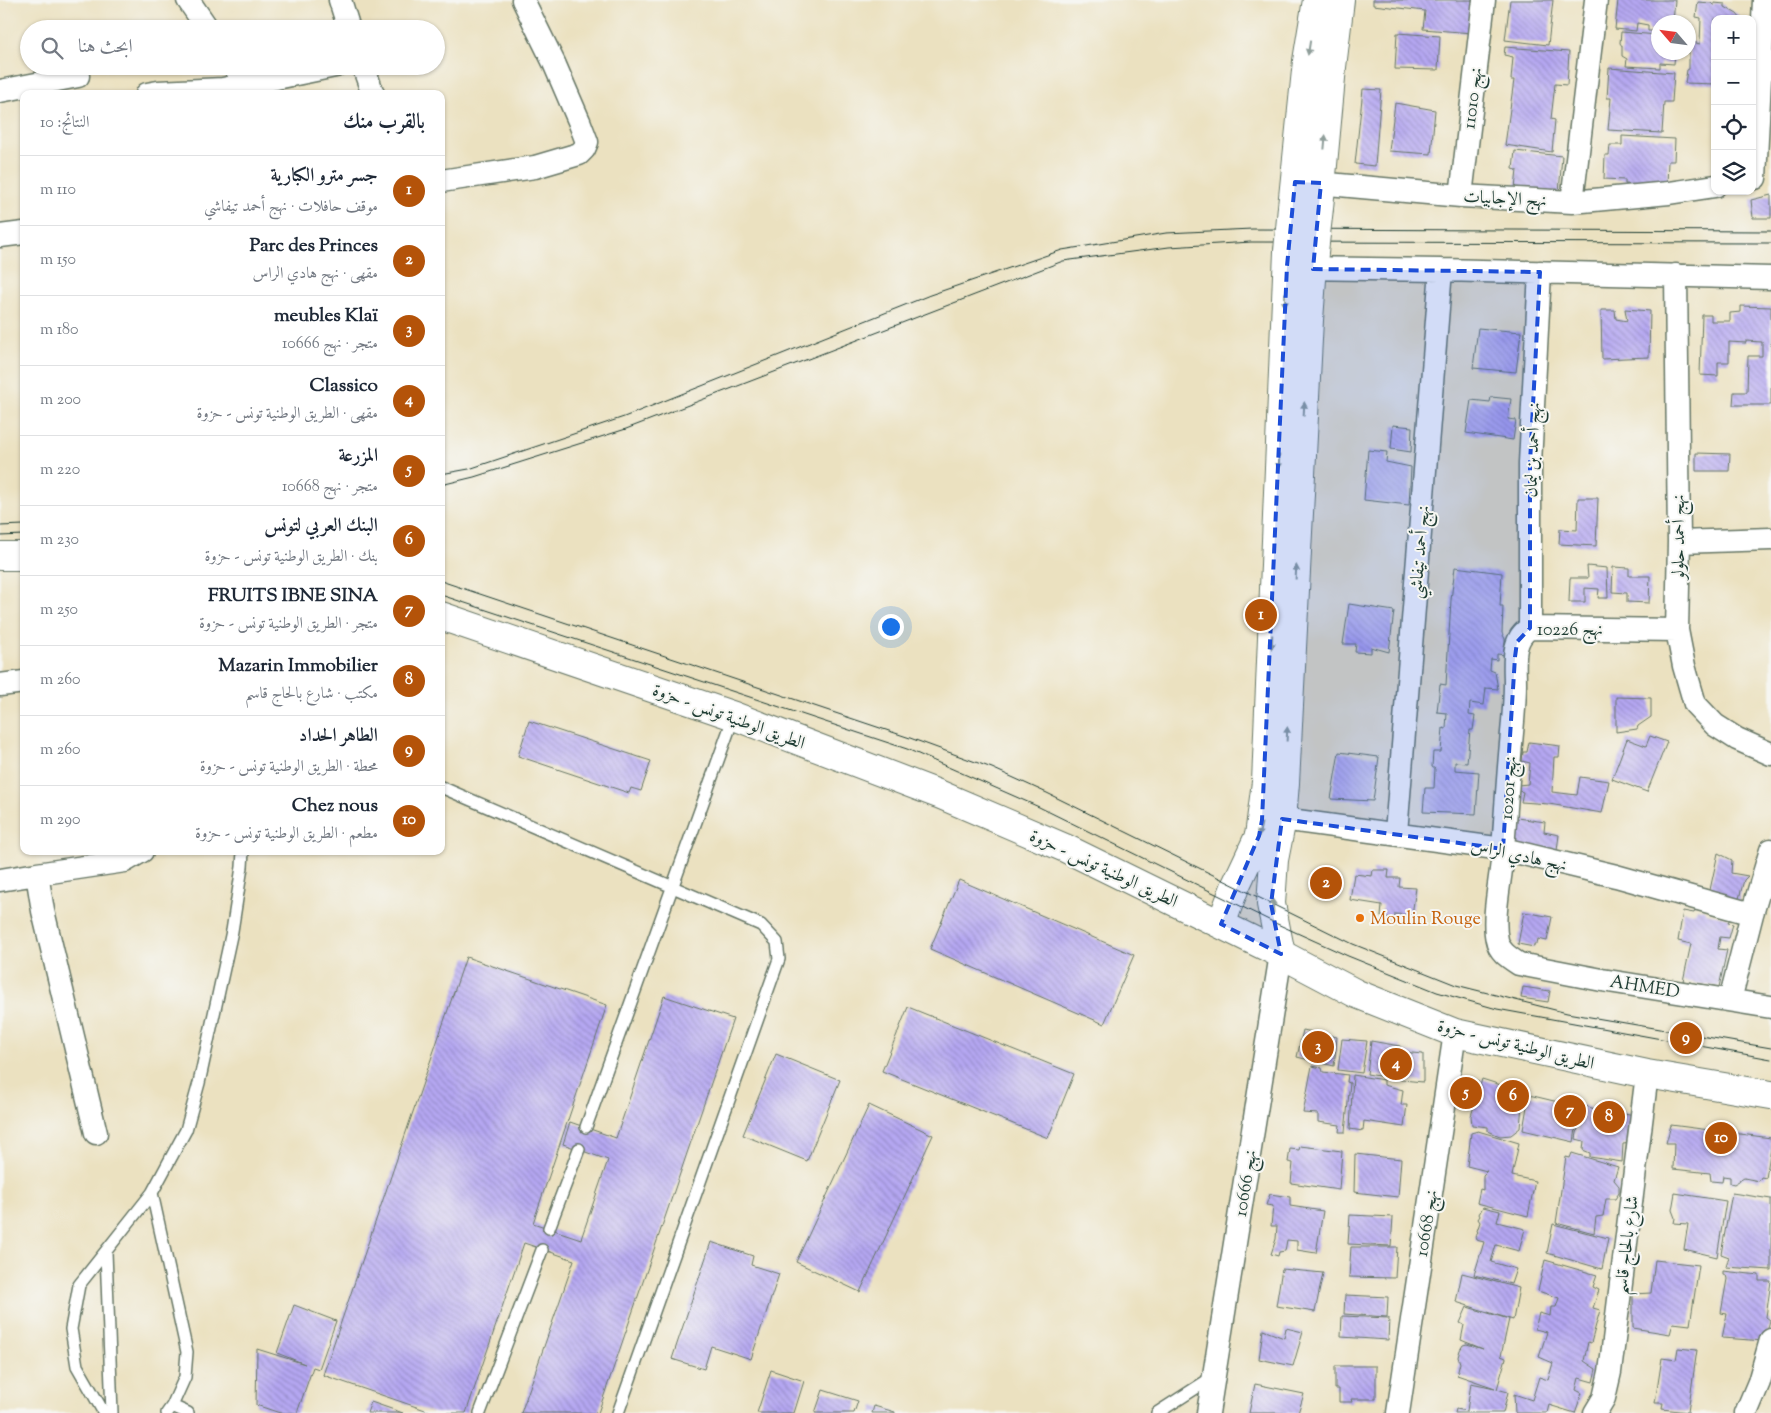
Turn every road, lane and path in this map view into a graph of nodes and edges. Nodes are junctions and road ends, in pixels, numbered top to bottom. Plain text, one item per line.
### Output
1 (188, 0) edge
2 (340, 0) edge
3 (523, 0) edge
4 (1317, 0) edge
5 (1340, 0) edge
6 (1484, 0) edge
7 (1596, 0) edge
8 (1764, 0) edge
9 (202, 20) edge
10 (346, 20) edge
11 (240, 75) edge
12 (366, 75) edge
13 (78, 76) dead end
14 (201, 90) edge
15 (372, 90) edge
16 (0, 91) edge
17 (1759, 178) edge
18 (445, 179) edge
19 (1711, 187) edge
20 (1293, 194) junction
21 (1320, 196) junction
22 (1461, 196) junction
23 (1572, 202) junction
24 (20, 234) edge
25 (0, 236) edge
26 (1300, 260) junction
27 (1441, 270) junction
28 (1540, 272) junction
29 (1676, 275) junction
30 (1771, 278) edge
31 (1771, 539) edge
32 (1679, 542) junction
33 (0, 556) edge
34 (20, 556) edge
35 (445, 617) edge
36 (1530, 628) junction
37 (1677, 630) junction
38 (20, 682) edge
39 (0, 685) edge
40 (1515, 691) joint
41 (734, 716) junction
42 (1771, 754) edge
43 (445, 788) edge
44 (1282, 819) junction
45 (1396, 834) junction
46 (1503, 849) junction
47 (1771, 850) edge
48 (135, 855) edge
49 (243, 855) edge
50 (37, 874) junction
51 (0, 880) edge
52 (673, 887) junction
53 (1752, 914) junction
54 (1221, 924) junction
55 (1281, 954) junction
56 (1520, 964) joint
57 (1730, 1000) junction
58 (1771, 1007) edge
59 (1455, 1033) junction
60 (1647, 1074) junction
61 (1771, 1095) edge
62 (586, 1127) dead end
63 (96, 1133) dead end
64 (579, 1150) dead end
65 (152, 1193) junction
66 (549, 1228) dead end
67 (542, 1250) dead end
68 (106, 1252) junction
69 (1771, 1340) edge
70 (1215, 1376) junction
71 (169, 1410) edge
72 (104, 1413) edge
73 (112, 1413) edge
74 (188, 1413) edge
75 (480, 1413) edge
76 (618, 1413) edge
77 (1157, 1413) edge
78 (1208, 1413) edge
79 (1398, 1413) edge
80 (1595, 1413) edge
81 (1746, 1413) edge

1 - 9 street
2 - 10 street
3 - 18 street
4 -> 20 main road
21 -> 5 main road
6 - 22 street, نهج 11010
7 - 23 street
8 - 17 street
11 - 14 street
12 - 15 street
13 - 16 street
19 - 23 street, نهج الإجابيات
20 - 21 street, نهج الإجابيات
20 - 26 main road, bridge
21 - 22 street, نهج الإجابيات
21 - 26 main road, bridge
22 - 23 street, نهج الإجابيات
24 - 25 street
26 - 27 street
44 -> 26 main road
26 -> 54 main road
27 - 28 street
27 - 45 street, نهج أحمد تيفاشي
28 - 29 street
28 - 36 street, نهج أحمد بن ليمان
29 - 30 street
29 - 32 street, نهج أحمد حلولو
31 - 32 street
32 - 37 street, نهج أحمد حلولو
33 - 34 main road
35 - 41 main road, الطريق الوطنية تونس - حزوة
36 - 37 street, نهج 10226
36 - 40 street, نهج 10226
37 - 42 street, نهج أحمد حلولو
38 - 39 street
40 - 46 street, نهج 10201
41 - 52 lane
41 - 54 main road, الطريق الوطنية تونس - حزوة
43 - 52 lane
44 - 45 street, نهج هادي الراس
55 -> 44 main road
45 - 46 street, نهج هادي الراس
46 - 53 street, نهج هادي الراس
46 - 56 street, نهج 10201
47 - 53 street
48 - 50 street
49 - 65 lane
50 - 51 street
50 - 63 street
52 - 62 lane
52 - 76 lane
53 - 57 street
54 - 55 main road, الطريق الوطنية تونس - حزوة
55 - 59 main road, الطريق الوطنية تونس - حزوة
55 - 70 street, نهج 10666
56 - 57 street, AHMED
57 - 58 street, AHMED
59 - 60 main road, الطريق الوطنية تونس - حزوة
59 - 79 street, نهج 10668
60 - 61 main road, الطريق الوطنية تونس - حزوة
60 - 80 street, شارع بالحاج قاسم
64 - 66 lane
65 - 68 lane
65 - 71 lane
67 - 75 lane
68 - 72 lane
68 - 73 lane
69 - 81 street
70 - 77 lane
70 - 78 street, نهج 10666
71 - 74 lane

